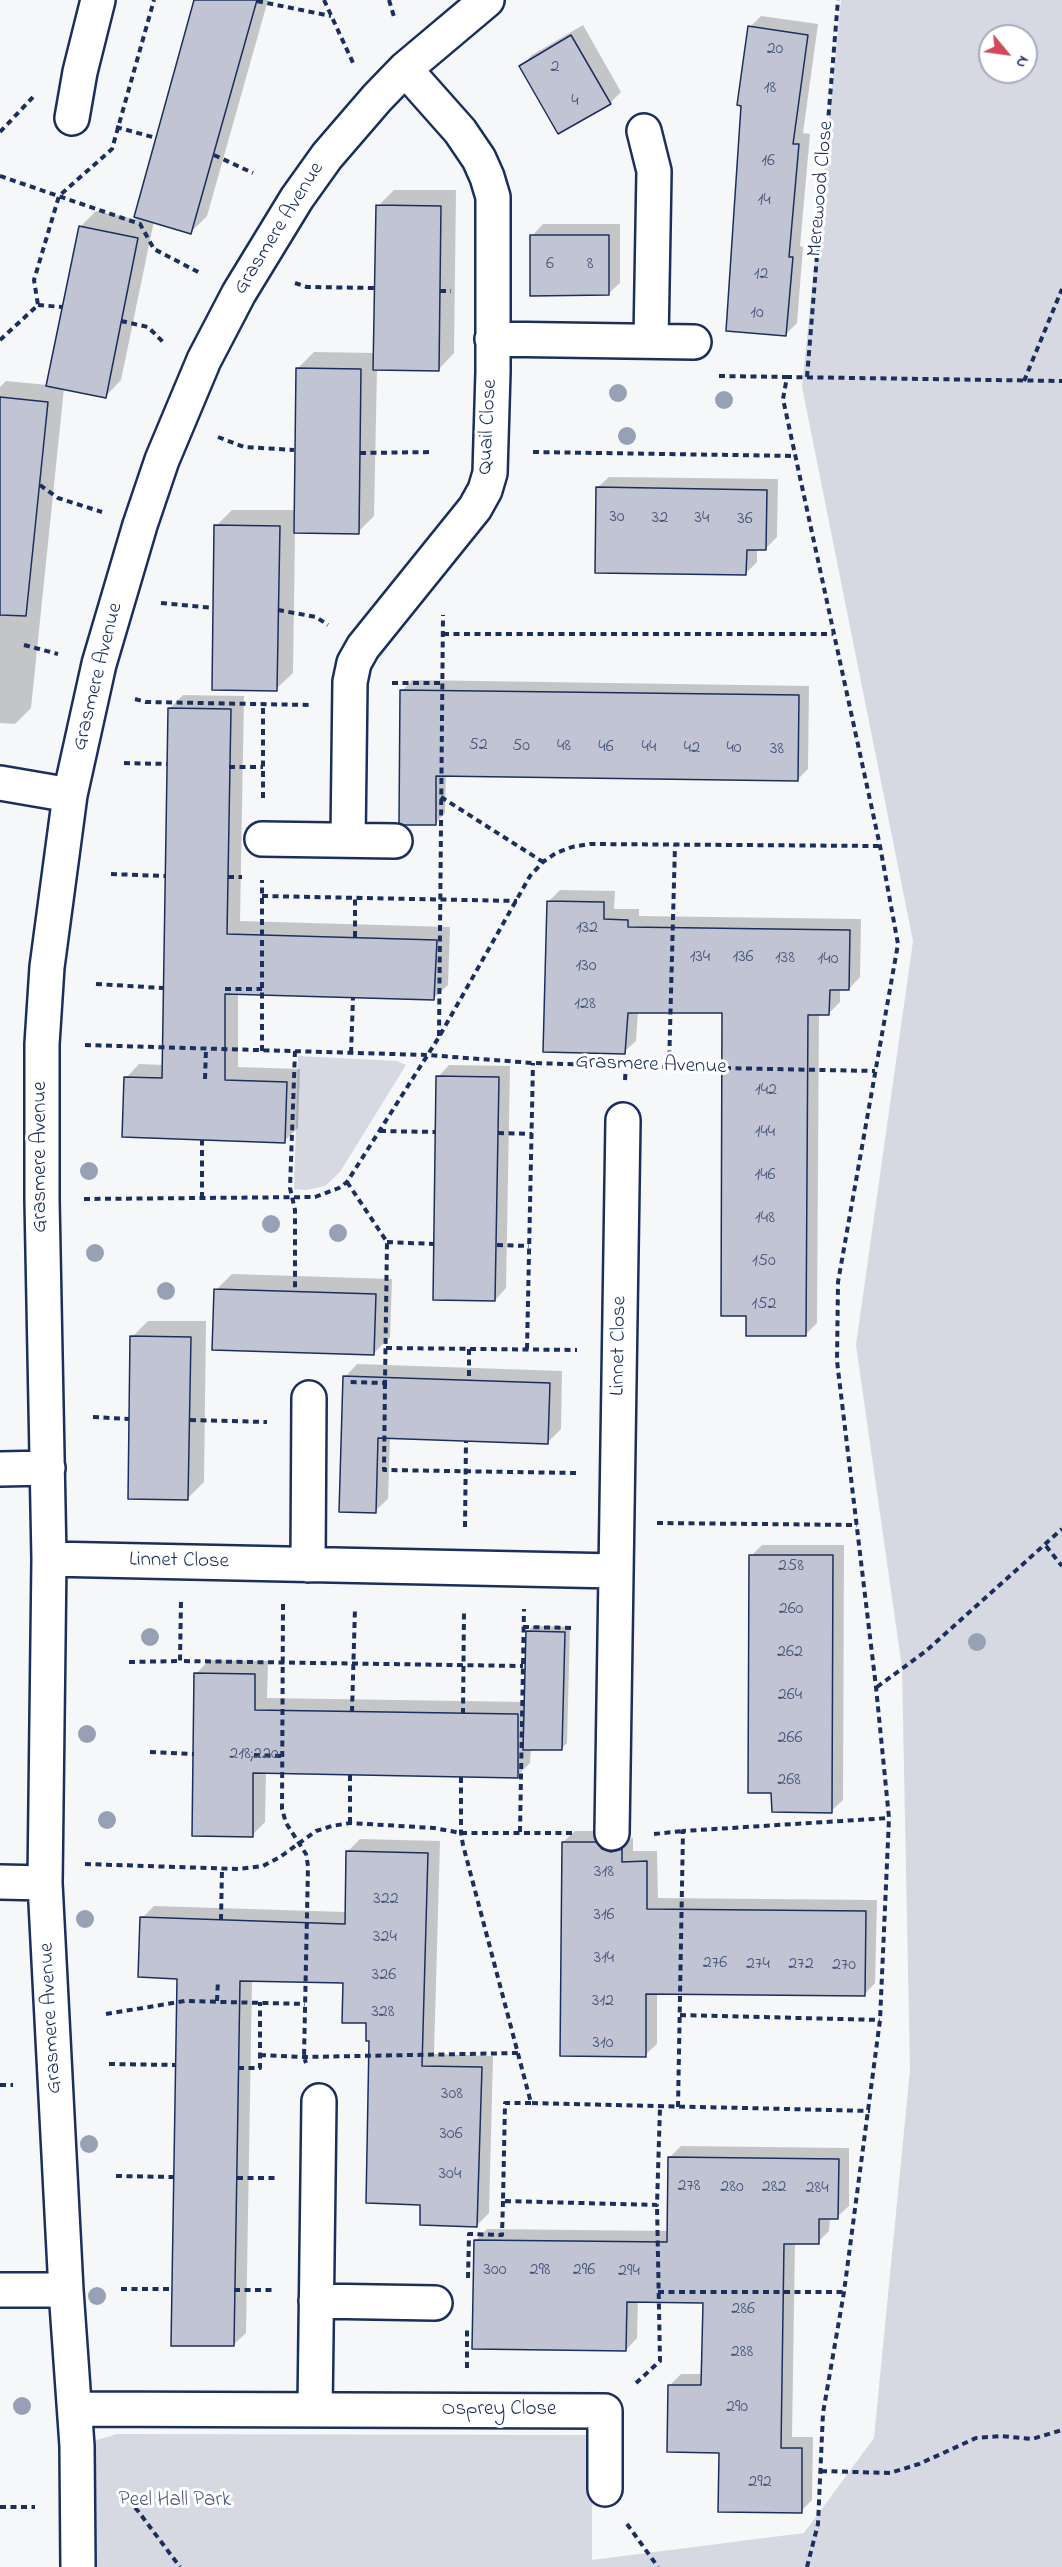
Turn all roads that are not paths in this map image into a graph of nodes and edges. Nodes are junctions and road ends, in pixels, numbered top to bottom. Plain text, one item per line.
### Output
1 (98, 0) edge
2 (487, 0) edge
3 (405, 69) junction
4 (72, 118) dead end
5 (644, 131) dead end
6 (492, 339) junction
7 (651, 341) junction
8 (694, 342) dead end
9 (0, 783) edge
10 (70, 795) junction
11 (262, 839) dead end
12 (348, 840) junction
13 (395, 841) dead end
14 (623, 1120) dead end
15 (309, 1410) road end
16 (48, 1468) junction
17 (0, 1469) edge
18 (49, 1559) junction
19 (295, 1564) junction
20 (616, 1571) junction
21 (612, 1833) road end
22 (45, 1873) junction
23 (0, 1882) edge
24 (319, 2101) road end
25 (0, 2290) edge
26 (66, 2290) junction
27 (316, 2301) junction
28 (435, 2303) dead end
29 (75, 2409) junction
30 (315, 2410) junction
31 (605, 2489) road end
32 (78, 2567) edge

1 - 4 street
2 - 3 street, Grasmere Avenue
3 - 6 street, Quail Close
3 - 10 street, Grasmere Avenue
5 - 7 street
6 - 7 street
6 - 12 street, Quail Close
7 - 8 street
9 - 10 street
10 - 16 street, Grasmere Avenue
11 - 12 street
12 - 13 street
14 - 20 street, Linnet Close
15 - 19 street
16 - 17 street
16 - 18 street, Grasmere Avenue
18 - 19 street, Linnet Close
18 - 22 street, Grasmere Avenue
19 - 20 street, Linnet Close
20 - 21 street, Linnet Close
22 - 23 street
22 - 26 street, Grasmere Avenue
24 - 27 street
25 - 26 street
26 - 29 street, Grasmere Avenue
27 - 28 street
27 - 30 street
29 - 30 street, Osprey Close
29 - 32 street, Grasmere Avenue
30 - 31 street, Osprey Close

